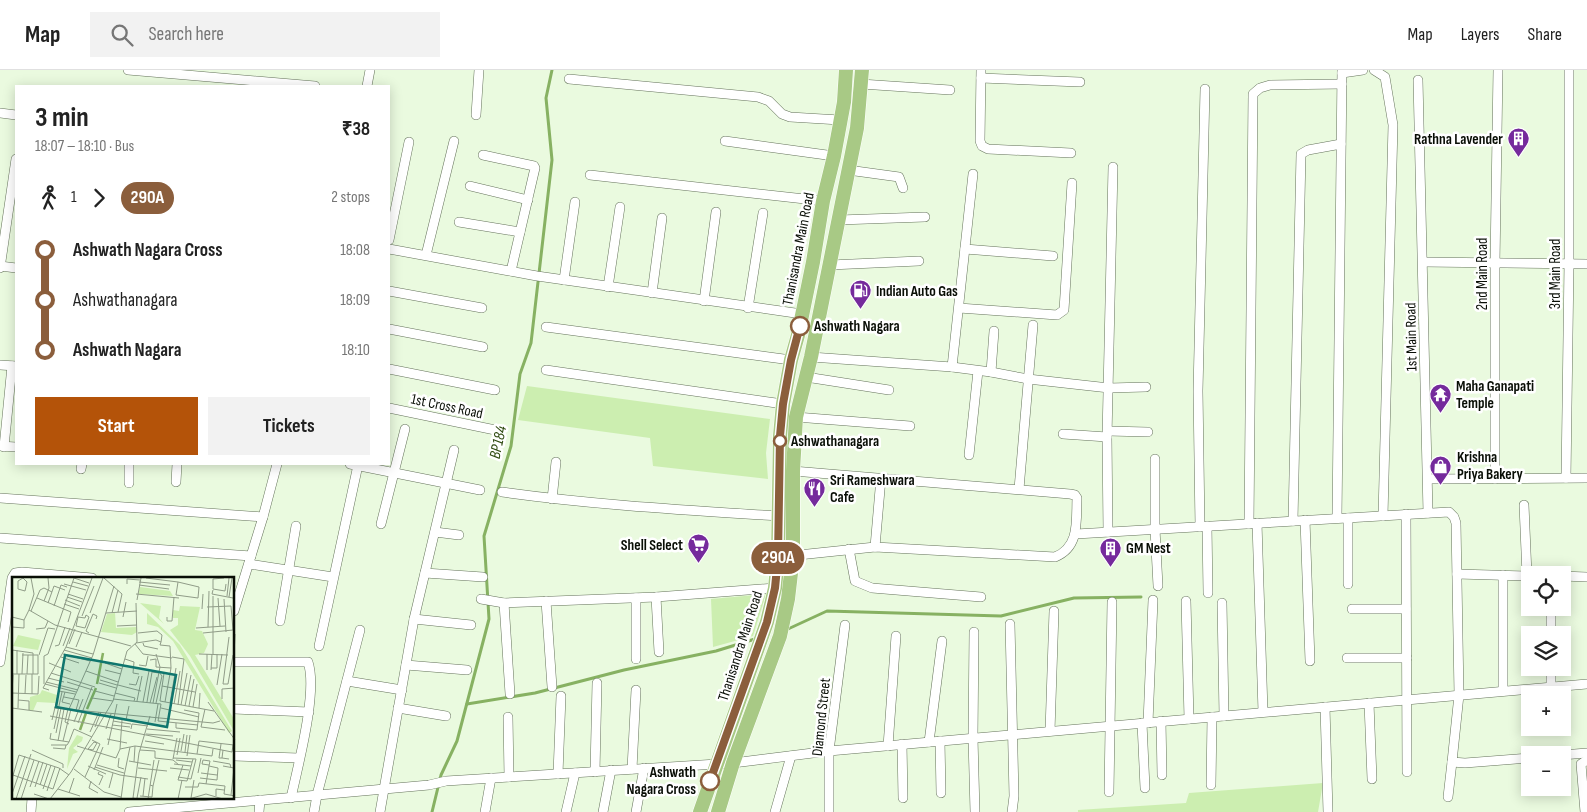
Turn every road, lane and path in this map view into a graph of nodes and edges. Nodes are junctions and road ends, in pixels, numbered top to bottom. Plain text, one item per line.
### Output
1 (128, 70) edge
2 (370, 70) edge
3 (479, 70) edge
4 (846, 70) edge
5 (1363, 70) edge
6 (1374, 70) edge
7 (1498, 70) edge
8 (1568, 70) edge
9 (1342, 72) edge
10 (981, 74) edge
11 (861, 77) edge
12 (569, 78) dead end
13 (1418, 80) dead end
14 (1080, 82) dead end
15 (1342, 84) junction
16 (303, 85) edge
17 (367, 85) edge
18 (1205, 89) dead end
19 (950, 90) dead end
20 (0, 113) edge
21 (15, 115) edge
22 (476, 115) dead end
23 (840, 120) junction
24 (454, 141) dead end
25 (725, 141) dead end
26 (409, 142) dead end
27 (1341, 144) junction
28 (1071, 153) dead end
29 (483, 155) dead end
30 (834, 156) junction
31 (15, 166) edge
32 (1113, 167) dead end
33 (848, 170) junction
34 (973, 174) dead end
35 (590, 176) dead end
36 (1072, 182) dead end
37 (470, 186) dead end
38 (903, 188) dead end
39 (528, 200) junction
40 (823, 201) junction
41 (576, 202) dead end
42 (620, 208) dead end
43 (716, 212) dead end
44 (763, 213) dead end
45 (925, 217) dead end
46 (662, 218) dead end
47 (839, 220) junction
48 (459, 222) dead end
49 (520, 232) junction
50 (390, 235) edge
51 (390, 249) edge
52 (965, 250) junction
53 (426, 255) junction
54 (1053, 256) dead end
55 (920, 261) dead end
56 (1422, 262) junction
57 (1495, 263) junction
58 (1569, 264) junction
59 (1587, 264) edge
60 (830, 265) junction
61 (0, 267) edge
62 (15, 268) edge
63 (511, 271) junction
64 (564, 280) junction
65 (608, 287) junction
66 (390, 291) edge
67 (652, 293) junction
68 (704, 301) junction
69 (482, 308) dead end
70 (748, 308) junction
71 (959, 308) junction
72 (802, 314) junction
73 (1033, 325) dead end
74 (546, 327) dead end
75 (390, 329) edge
76 (994, 331) dead end
77 (483, 347) dead end
78 (811, 358) junction
79 (791, 360) junction
80 (0, 365) edge
81 (14, 366) edge
82 (952, 367) junction
83 (390, 369) edge
84 (546, 370) dead end
85 (978, 371) junction
86 (991, 372) junction
87 (806, 377) junction
88 (1028, 379) junction
89 (1146, 387) dead end
90 (1109, 388) junction
91 (495, 390) dead end
92 (890, 390) dead end
93 (783, 404) junction
94 (390, 408) edge
95 (796, 417) junction
96 (910, 426) dead end
97 (405, 429) dead end
98 (500, 431) dead end
99 (1148, 432) dead end
100 (1063, 434) dead end
101 (1108, 434) junction
102 (2, 446) edge
103 (15, 447) edge
104 (454, 450) dead end
105 (969, 455) dead end
106 (1155, 460) dead end
107 (556, 462) dead end
108 (130, 465) edge
109 (177, 465) edge
110 (277, 465) edge
111 (354, 465) edge
112 (793, 471) junction
113 (394, 473) junction
114 (881, 478) junction
115 (1566, 478) junction
116 (1587, 478) edge
117 (1428, 479) junction
118 (1495, 479) junction
119 (176, 482) dead end
120 (129, 484) dead end
121 (447, 484) junction
122 (1020, 489) junction
123 (480, 490) dead end
124 (502, 492) dead end
125 (0, 498) edge
126 (552, 499) junction
127 (1524, 505) dead end
128 (1428, 513) junction
129 (1406, 514) junction
130 (778, 516) junction
131 (1383, 516) junction
132 (263, 517) junction
133 (1337, 518) junction
134 (1348, 518) junction
135 (1304, 520) junction
136 (1293, 521) junction
137 (381, 524) dead end
138 (1253, 524) junction
139 (296, 526) dead end
140 (1203, 527) junction
141 (1155, 530) junction
142 (435, 532) junction
143 (1108, 532) junction
144 (1076, 534) junction
145 (459, 535) dead end
146 (0, 538) edge
147 (875, 547) junction
148 (849, 549) junction
149 (793, 556) junction
150 (778, 557) junction
151 (250, 560) junction
152 (1528, 566) edge
153 (288, 570) junction
154 (425, 573) junction
155 (1457, 574) junction
156 (1503, 575) junction
157 (1521, 576) edge
158 (1571, 576) edge
159 (13, 577) edge
160 (59, 577) edge
161 (333, 577) junction
162 (482, 577) dead end
163 (1587, 577) edge
164 (12, 578) edge
165 (1348, 584) dead end
166 (1158, 586) dead end
167 (775, 588) junction
168 (237, 590) edge
169 (1208, 593) dead end
170 (656, 597) junction
171 (981, 597) dead end
172 (636, 598) junction
173 (481, 599) dead end
174 (1153, 600) dead end
175 (546, 601) junction
176 (1186, 601) dead end
177 (1112, 602) dead end
178 (504, 603) junction
179 (1222, 603) dead end
180 (235, 604) edge
181 (1352, 609) dead end
182 (1406, 609) junction
183 (1054, 611) dead end
184 (414, 619) junction
185 (280, 621) dead end
186 (3, 624) edge
187 (472, 624) dead end
188 (1010, 624) dead end
189 (845, 625) dead end
190 (360, 630) dead end
191 (974, 632) dead end
192 (896, 636) dead end
193 (942, 641) dead end
194 (319, 646) dead end
195 (659, 652) dead end
196 (1347, 658) dead end
197 (1407, 658) junction
198 (636, 659) dead end
199 (1310, 661) dead end
200 (0, 662) edge
201 (235, 662) edge
202 (406, 664) junction
203 (468, 670) dead end
204 (347, 681) junction
205 (597, 683) dead end
206 (1587, 684) edge
207 (1563, 686) edge
208 (552, 687) dead end
209 (402, 690) junction
210 (636, 690) dead end
211 (1521, 690) edge
212 (1503, 691) junction
213 (510, 694) dead end
214 (1459, 695) junction
215 (561, 696) dead end
216 (1406, 700) junction
217 (1369, 703) junction
218 (1325, 707) junction
219 (398, 708) junction
220 (235, 710) edge
221 (308, 712) junction
222 (1263, 712) junction
223 (446, 716) dead end
224 (1224, 716) junction
225 (508, 717) dead end
226 (1212, 717) junction
227 (1189, 719) junction
228 (1161, 722) junction
229 (1145, 723) junction
230 (1111, 726) junction
231 (1050, 731) junction
232 (1012, 735) junction
233 (973, 738) junction
234 (940, 741) junction
235 (929, 742) junction
236 (902, 744) junction
237 (888, 746) junction
238 (829, 751) junction
239 (1587, 753) edge
240 (1571, 754) edge
241 (235, 756) edge
242 (791, 756) junction
243 (299, 758) junction
244 (1521, 759) edge
245 (1587, 760) edge
246 (1452, 762) junction
247 (716, 764) junction
248 (732, 764) junction
249 (644, 768) junction
250 (632, 769) junction
251 (611, 770) junction
252 (595, 772) junction
253 (1407, 772) dead end
254 (575, 773) junction
255 (558, 774) junction
256 (1162, 776) dead end
257 (509, 777) junction
258 (491, 778) junction
259 (1372, 779) dead end
260 (1212, 785) dead end
261 (1145, 788) dead end
262 (383, 789) junction
263 (1109, 792) dead end
264 (941, 793) dead end
265 (317, 795) junction
266 (1448, 797) dead end
267 (291, 798) junction
268 (903, 798) dead end
269 (260, 800) junction
270 (191, 802) edge
271 (221, 808) edge
272 (175, 810) edge
273 (129, 812) edge
274 (259, 812) edge
275 (314, 812) edge
276 (380, 812) edge
277 (485, 812) edge
278 (566, 812) edge
279 (603, 812) edge
280 (636, 812) edge
281 (700, 812) edge
282 (718, 812) edge
283 (775, 812) edge
284 (829, 812) edge
285 (975, 812) edge
286 (1012, 812) edge
287 (1328, 812) edge
288 (1585, 812) edge

1 - 16 street
2 - 17 street
3 - 22 street
4 - 23 main road, Thanisandra Main Road
5 - 9 street
6 - 131 street
7 - 57 street, 2nd Main Road
8 - 58 street, 3rd Main Road
9 - 15 street
10 - 14 street
10 - 28 street
11 - 19 street
11 - 33 main road, Thanisandra Main Road
12 - 23 street
13 - 56 street, 1st Main Road
15 - 27 street
15 - 138 street
18 - 140 street
20 - 21 street
23 - 30 main road, Thanisandra Main Road
24 - 53 street
25 - 30 street
26 - 50 street
27 - 133 street
27 - 136 street
29 - 39 street
30 - 40 main road, Thanisandra Main Road
31 - 61 street
32 - 90 street
33 - 38 street
33 - 47 main road, Thanisandra Main Road
34 - 52 street
35 - 40 street
36 - 71 street
37 - 39 street
39 - 49 street
40 - 72 main road, Thanisandra Main Road
41 - 64 street
42 - 65 street
43 - 68 street
44 - 70 street
45 - 47 street
46 - 67 street
47 - 60 main road, Thanisandra Main Road
48 - 49 street
49 - 63 street
51 - 53 street
52 - 54 street
52 - 71 street
53 - 63 street
55 - 60 street
56 - 57 street
56 - 117 street, 1st Main Road
57 - 58 street
57 - 118 street, 2nd Main Road
58 - 59 street
58 - 115 street, 3rd Main Road
60 - 78 main road, Thanisandra Main Road
61 - 62 street
63 - 64 street
64 - 65 street
65 - 67 street
66 - 69 street
67 - 68 street
68 - 70 street
70 - 72 street
71 - 82 street
72 - 79 main road, Thanisandra Main Road
73 - 88 street
74 - 79 street
75 - 77 street
76 - 86 street
78 - 82 street
78 - 87 main road, Thanisandra Main Road
79 - 93 main road, Thanisandra Main Road
80 - 81 street
81 - 102 street
82 - 85 street
83 - 91 street
84 - 93 street
85 - 86 street
85 - 105 street
86 - 88 street
87 - 92 street
87 - 95 main road, Thanisandra Main Road
88 - 90 street
88 - 122 street
89 - 90 street
90 - 101 street
93 - 130 main road, Thanisandra Main Road
94 - 98 street, 1st Cross Road
95 - 96 street
95 - 112 main road, Thanisandra Main Road
97 - 113 street
99 - 101 street
100 - 101 street
101 - 143 street
102 - 103 street
104 - 121 street
106 - 141 street
107 - 126 street
108 - 120 street
109 - 119 street
110 - 132 street
111 - 113 street
111 - 161 street
112 - 114 street
112 - 149 main road, Thanisandra Main Road
113 - 121 street
113 - 137 street
114 - 122 street
114 - 147 street
115 - 116 street
115 - 118 street
117 - 118 street
117 - 128 street, 1st Main Road
121 - 123 street
121 - 142 street
122 - 144 street
124 - 126 street
125 - 132 street
126 - 130 street
127 - 152 street
128 - 129 street
128 - 155 street
129 - 131 street
129 - 182 street
130 - 150 main road, Thanisandra Main Road
131 - 134 street
132 - 151 street
133 - 134 street
133 - 135 street
134 - 165 street
135 - 136 street
135 - 199 street
136 - 138 street
138 - 140 street
138 - 222 street
139 - 153 street
140 - 141 street
140 - 169 street
141 - 143 street
141 - 166 street
142 - 145 street
142 - 154 street
143 - 144 street
144 - 147 street
146 - 151 street
147 - 148 street
148 - 149 street
148 - 171 street
149 - 150 street
149 - 248 main road, Thanisandra Main Road
150 - 167 main road, Thanisandra Main Road
151 - 153 street
151 - 168 street
153 - 161 street
153 - 185 street
154 - 162 street
154 - 184 street
155 - 156 street
155 - 214 street
156 - 157 street
156 - 212 street
158 - 163 street
159 - 160 street
161 - 194 street
164 - 186 street
167 - 170 street
167 - 247 main road, Thanisandra Main Road
168 - 180 street
170 - 172 street
170 - 195 street
172 - 175 street
172 - 198 street
173 - 178 street
174 - 229 street
175 - 178 street
175 - 208 street
176 - 227 street
177 - 230 street
178 - 213 street
179 - 224 street
181 - 182 street
182 - 197 street
183 - 231 street
184 - 187 street
184 - 202 street
186 - 200 street
188 - 232 street
189 - 238 street, Diamond Street
190 - 204 street
191 - 233 street
192 - 237 street
193 - 235 street
196 - 197 street
197 - 216 street
201 - 221 street
202 - 203 street
202 - 209 street
204 - 209 street
204 - 265 street
205 - 252 street
206 - 207 street
209 - 219 street
210 - 250 street
211 - 212 street
212 - 214 street
214 - 216 street
214 - 246 street
215 - 255 street
216 - 217 street
216 - 253 street
217 - 218 street
217 - 259 street
218 - 222 street
218 - 287 street
219 - 223 street
219 - 262 street
220 - 221 street
221 - 243 street
222 - 224 street
224 - 226 street
225 - 257 street
226 - 227 street
226 - 260 street
227 - 228 street
228 - 229 street
228 - 256 street
229 - 230 street
229 - 261 street
230 - 231 street
230 - 263 street
231 - 232 street
232 - 233 street
232 - 286 street
233 - 234 street
233 - 285 street
234 - 235 street
234 - 264 street
235 - 236 street
236 - 237 street
236 - 268 street
237 - 238 street
238 - 242 street
238 - 284 street, Diamond Street
239 - 240 street
241 - 243 street
242 - 248 street
242 - 283 street
243 - 267 street
244 - 246 street
245 - 288 street
246 - 266 street
247 - 248 street
247 - 249 street
247 - 281 main road, Thanisandra Main Road
248 - 282 main road, Thanisandra Main Road
249 - 250 street
249 - 280 street
250 - 251 street
251 - 252 street
251 - 279 street
252 - 254 street
254 - 255 street
254 - 278 street
255 - 257 street
257 - 258 street
258 - 262 street
258 - 277 street
262 - 265 street
262 - 276 street
265 - 267 street
265 - 275 street
267 - 269 street
269 - 271 street
269 - 274 street
270 - 271 street
270 - 272 street
272 - 273 street

